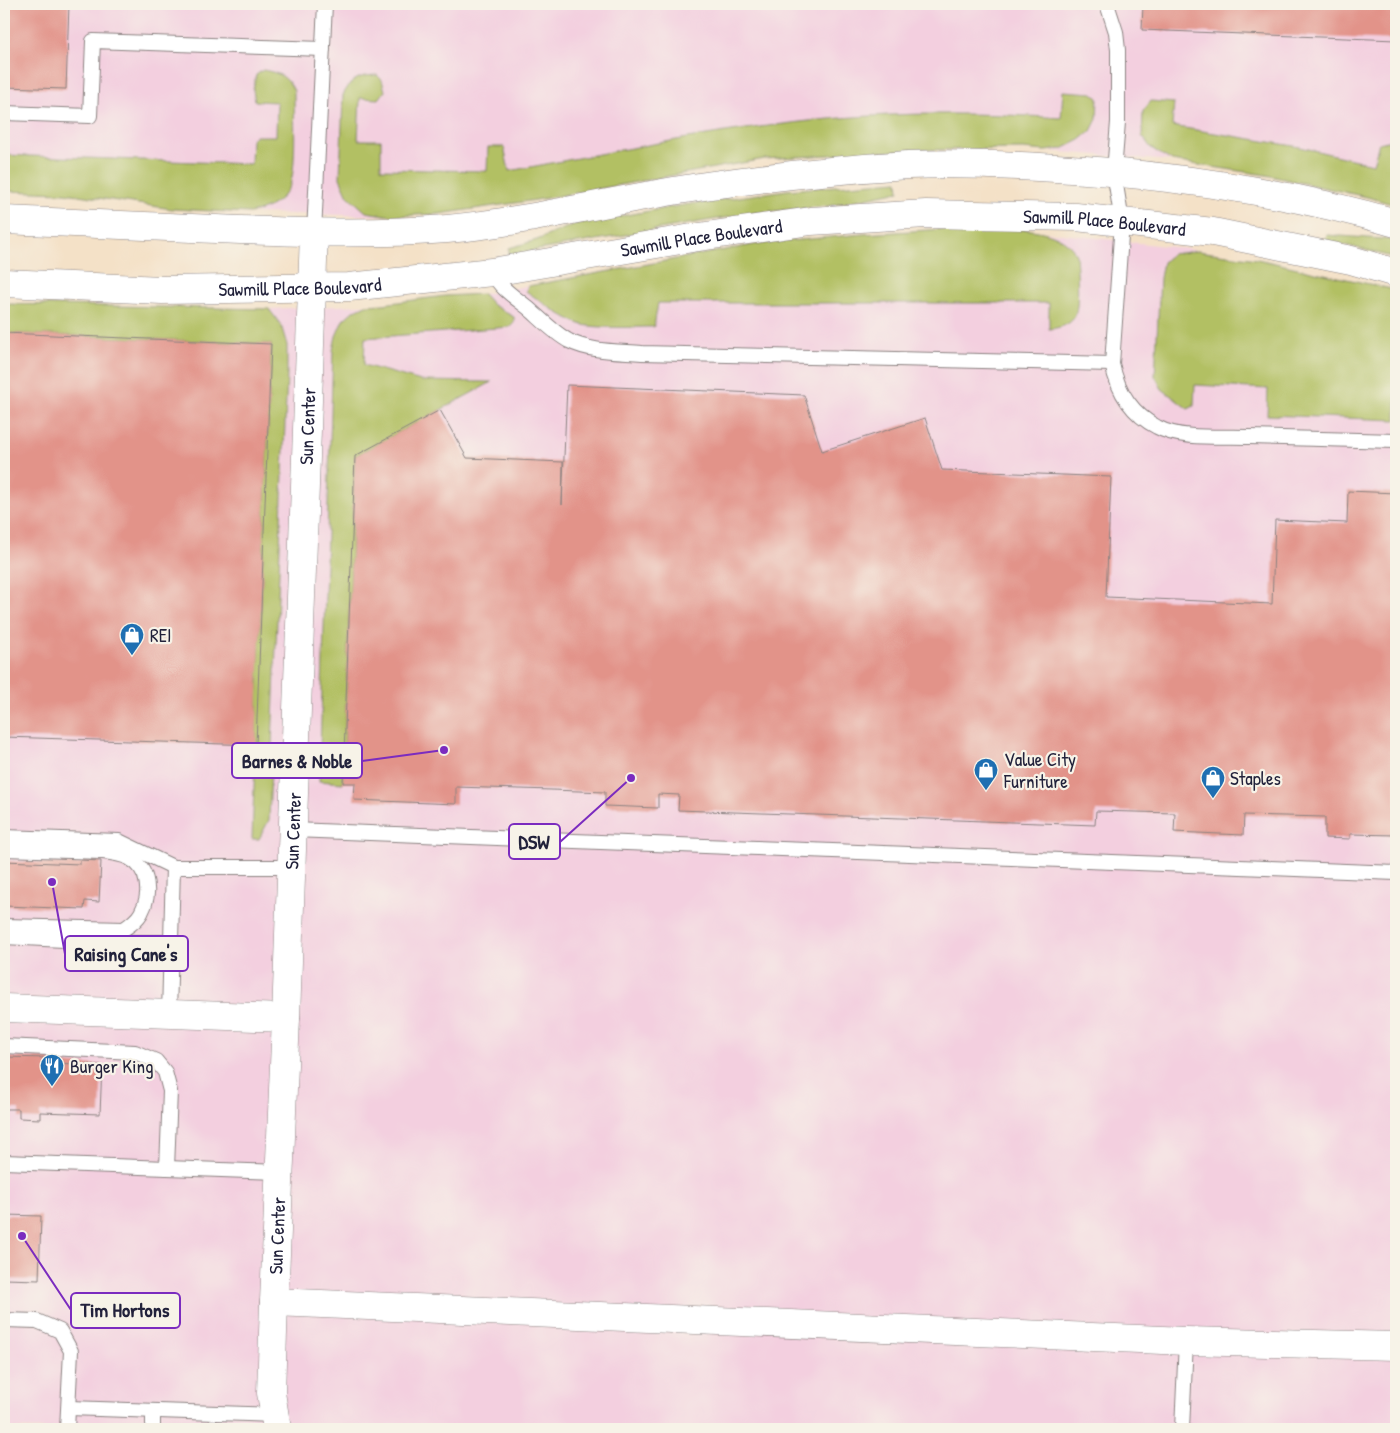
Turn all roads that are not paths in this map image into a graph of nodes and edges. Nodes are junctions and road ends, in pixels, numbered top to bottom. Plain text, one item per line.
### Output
1 (325, 4) edge
2 (1107, 4) edge
3 (323, 49) junction
4 (4, 113) edge
5 (1114, 172) junction
6 (4, 220) edge
7 (1122, 222) junction
8 (1396, 223) edge
9 (314, 233) junction
10 (492, 272) junction
11 (1396, 273) edge
12 (4, 283) edge
13 (312, 289) junction
14 (1112, 364) junction
15 (1396, 441) edge
16 (293, 830) junction
17 (4, 838) edge
18 (4, 849) edge
19 (173, 867) junction
20 (292, 867) junction
21 (1396, 873) edge
22 (4, 926) edge
23 (4, 937) edge
24 (172, 942) junction
25 (4, 1008) edge
26 (170, 1014) junction
27 (286, 1018) junction
28 (4, 1046) edge
29 (4, 1162) edge
30 (167, 1168) junction
31 (279, 1172) junction
32 (274, 1302) junction
33 (4, 1320) edge
34 (1186, 1341) junction
35 (1396, 1346) edge
36 (69, 1408) junction
37 (153, 1411) junction
38 (275, 1422) edge
39 (67, 1429) edge
40 (153, 1429) edge
41 (1182, 1429) edge

1 - 3 lane
2 - 5 lane
3 - 4 lane
3 - 9 lane
5 - 7 lane
5 - 8 street
5 - 9 street
6 - 9 street
7 - 10 street, Sawmill Place Boulevard
7 - 11 street, Sawmill Place Boulevard
7 - 14 lane
9 - 13 street, Sun Center
10 - 13 street, Sawmill Place Boulevard
10 - 14 lane
12 - 13 street, Sawmill Place Boulevard
13 - 16 street, Sun Center
14 - 15 lane
16 - 20 street, Sun Center
16 - 21 lane
17 - 19 lane
18 - 22 lane
19 - 20 lane
19 - 24 lane
20 - 27 street, Sun Center
23 - 24 lane
24 - 26 lane
25 - 26 street
26 - 27 street
27 - 31 street, Sun Center
28 - 30 lane
29 - 30 lane
30 - 31 lane
31 - 32 street, Sun Center
32 - 34 street
32 - 38 street, Sun Center
33 - 36 lane
34 - 35 street
34 - 41 lane
36 - 37 lane
36 - 39 lane
37 - 38 lane
37 - 40 lane

